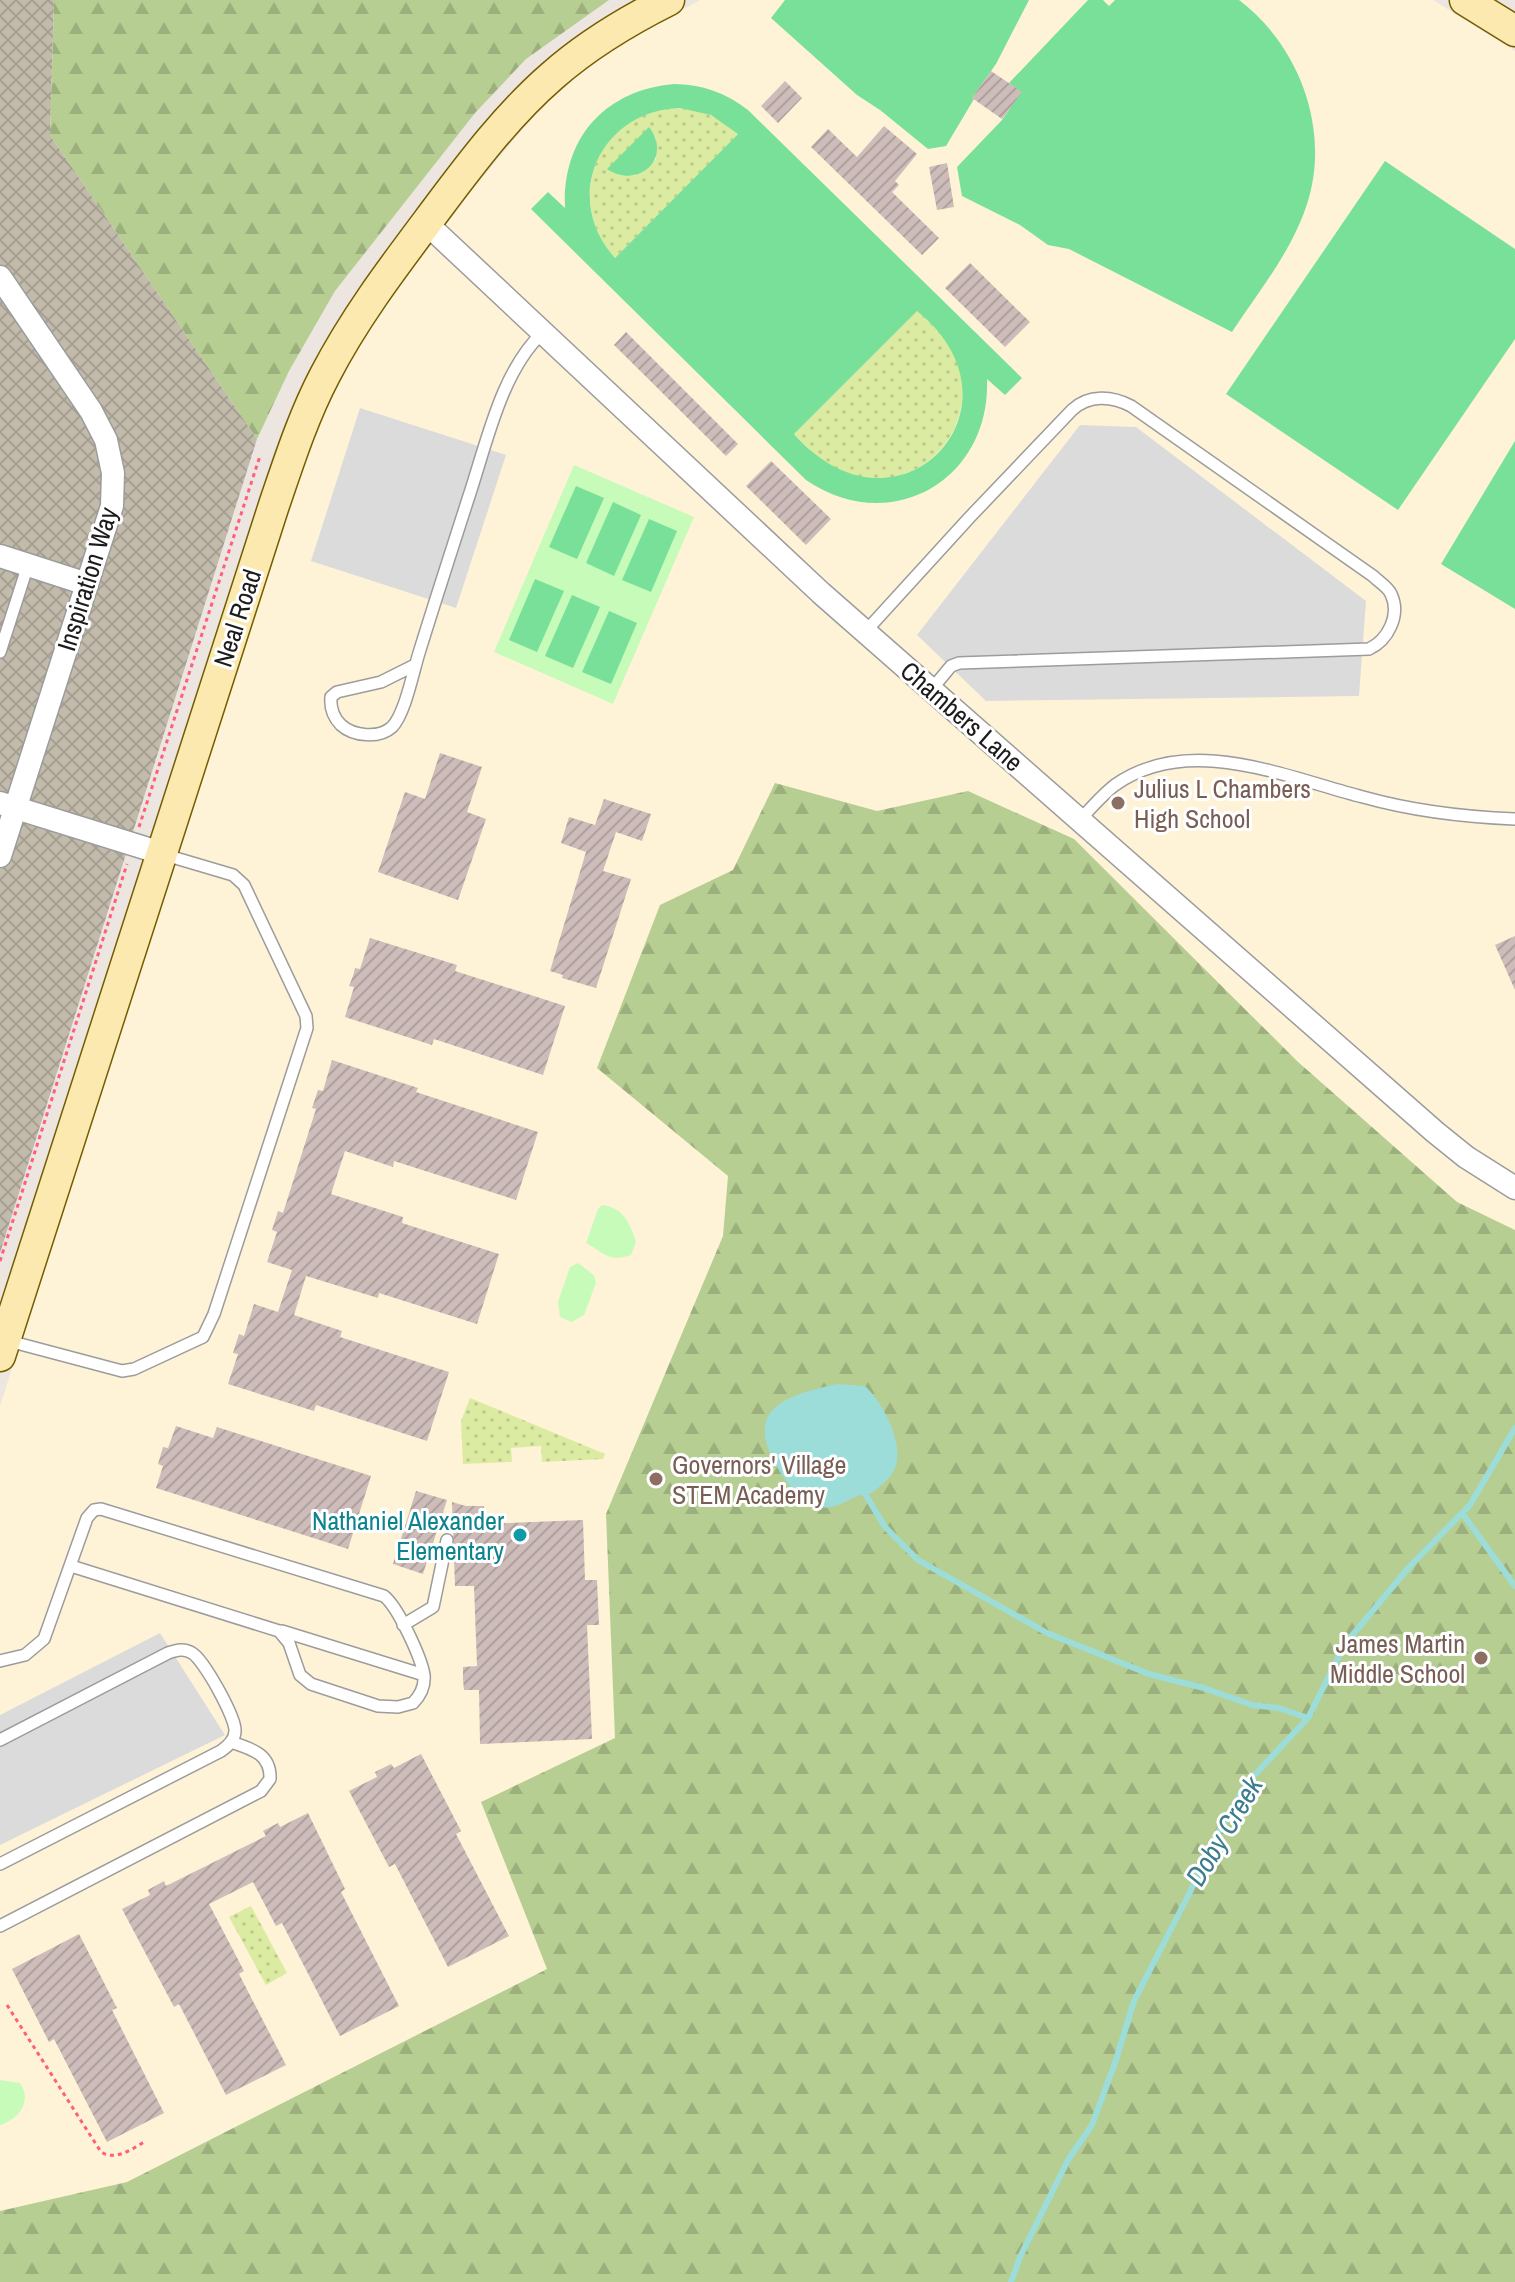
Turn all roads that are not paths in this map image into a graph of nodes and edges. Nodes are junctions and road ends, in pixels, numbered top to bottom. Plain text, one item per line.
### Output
1 (669, 0) edge
2 (1465, 0) edge
3 (1515, 31) edge
4 (426, 223) junction
5 (0, 277) edge
6 (544, 332) junction
7 (0, 556) edge
8 (28, 565) junction
9 (87, 584) junction
10 (865, 632) junction
11 (0, 652) edge
12 (415, 665) junction
13 (931, 690) junction
14 (8, 805) edge
15 (1515, 819) edge
16 (1080, 820) junction
17 (161, 853) junction
18 (0, 856) edge
19 (1515, 1188) edge
20 (2, 1348) edge
21 (447, 1540) dead end
22 (71, 1566) junction
23 (403, 1625) junction
24 (270, 1627) junction
25 (0, 1661) edge
26 (424, 1675) junction
27 (0, 1740) edge
28 (231, 1742) junction
29 (0, 1864) edge
30 (0, 1926) edge

1 - 4 street, Neal Road
2 - 3 street
4 - 6 street, Chambers Lane
4 - 17 street, Neal Road
5 - 9 street, Inspiration Way
6 - 10 street, Chambers Lane
6 - 12 lane
7 - 8 street
8 - 9 street
8 - 11 lane
9 - 14 street, Inspiration Way
10 - 13 street, Chambers Lane
10 - 13 lane
12 - 12 lane
13 - 16 street, Chambers Lane
14 - 17 street
14 - 18 street, Inspiration Way
15 - 16 lane
16 - 19 street, Chambers Lane
17 - 20 street, Neal Road
17 - 20 lane
21 - 23 lane
22 - 23 lane
22 - 24 lane
22 - 25 lane
23 - 26 lane
24 - 26 lane
24 - 26 lane
27 - 28 lane
28 - 29 lane
28 - 30 lane

